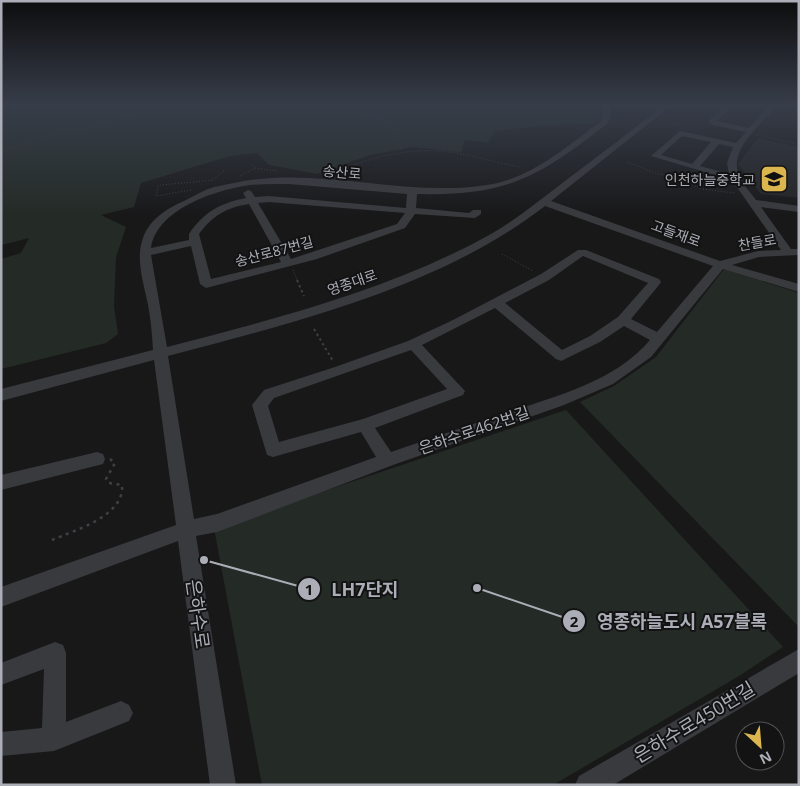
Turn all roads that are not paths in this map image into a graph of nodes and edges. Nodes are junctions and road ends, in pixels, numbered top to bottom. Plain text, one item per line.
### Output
1 (717, 141) edge
2 (576, 142) edge
3 (622, 142) edge
4 (671, 142) edge
5 (720, 142) edge
6 (743, 142) edge
7 (738, 146) junction
8 (694, 167) junction
9 (735, 178) junction
10 (242, 182) junction
11 (412, 192) junction
12 (252, 200) junction
13 (544, 202) junction
14 (753, 203) junction
15 (794, 208) edge
16 (412, 211) junction
17 (477, 212) dead end
18 (799, 222) edge
19 (195, 242) junction
20 (146, 252) junction
21 (794, 252) edge
22 (290, 265) junction
23 (720, 265) junction
24 (799, 288) edge
25 (498, 304) junction
26 (623, 320) junction
27 (658, 338) junction
28 (413, 344) junction
29 (160, 354) junction
30 (1, 395) edge
31 (365, 424) junction
32 (97, 458) road end
33 (386, 460) junction
34 (1, 483) edge
35 (185, 530) junction
36 (1, 597) edge
37 (799, 660) edge
38 (1, 674) edge
39 (121, 713) dead end
40 (54, 739) junction
41 (1, 744) edge
42 (223, 785) edge
43 (588, 785) edge

1 - 8 street
2 - 11 street, 송산로
3 - 13 street, 영종대로
4 - 8 street
5 - 7 street
6 - 7 street
7 - 9 street
8 - 9 street
9 - 14 street
10 - 11 street, 송산로
10 - 12 street
10 - 20 street, 송산로
11 - 16 street
12 - 16 street
12 - 19 street
12 - 22 street
13 - 23 street, 고들재로
13 - 29 street, 영종대로
14 - 15 street
14 - 21 street
15 - 18 street
16 - 17 street
16 - 22 street, 송산로87번길
19 - 20 street
19 - 22 street, 송산로87번길
20 - 29 street, 송산로
21 - 23 street, 찬들로
23 - 24 street, 고들재로
23 - 27 street, 은하수로462번길
25 - 26 street
25 - 26 street
25 - 28 street
26 - 27 street
27 - 33 street, 은하수로462번길
28 - 31 street
28 - 31 street
29 - 30 street, 영종대로
29 - 35 street, 은하수로
31 - 33 street
32 - 34 street
33 - 35 street, 은하수로462번길
35 - 36 street, 은하수로462번길
35 - 42 street, 은하수로
37 - 43 street, 은하수로450번길
38 - 40 street
39 - 40 street
40 - 41 street

